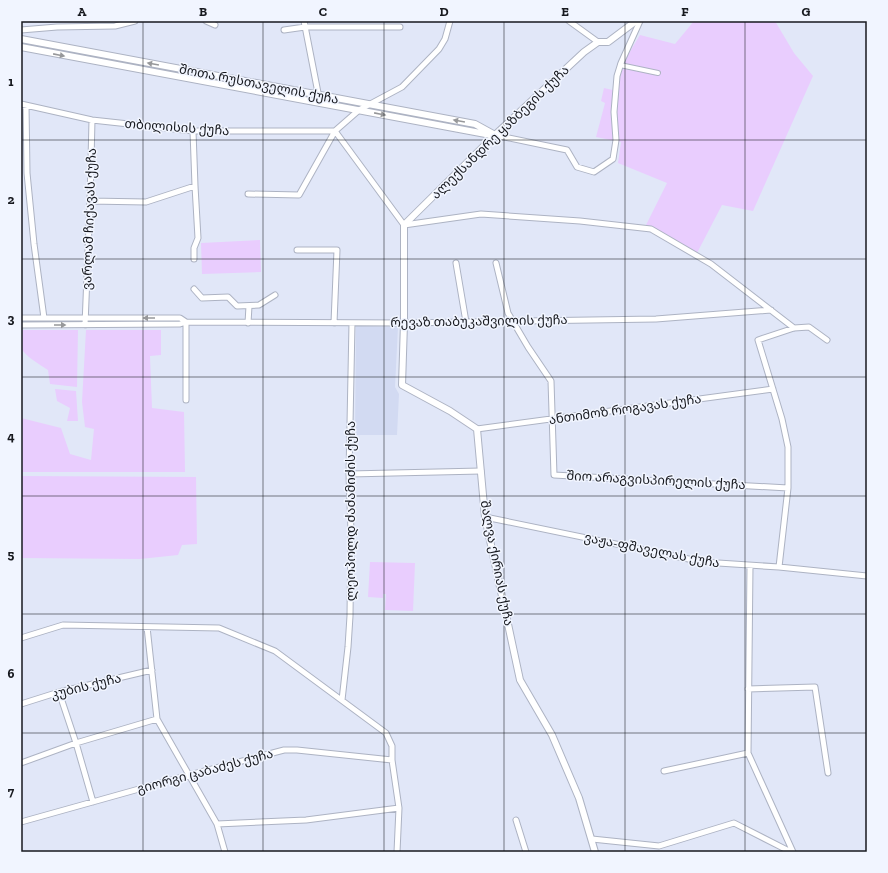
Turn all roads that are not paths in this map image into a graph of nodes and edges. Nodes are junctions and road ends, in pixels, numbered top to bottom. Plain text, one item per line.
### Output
1 (135, 21) edge
2 (206, 21) edge
3 (304, 21) edge
4 (450, 21) edge
5 (569, 21) edge
6 (636, 21) edge
7 (640, 21) edge
8 (215, 25) dead end
9 (305, 27) junction
10 (400, 27) dead end
11 (21, 30) edge
12 (284, 30) dead end
13 (21, 39) edge
14 (598, 42) junction
15 (21, 47) edge
16 (620, 65) junction
17 (658, 73) dead end
18 (319, 95) junction
19 (320, 103) junction
20 (24, 104) edge
21 (369, 105) junction
22 (359, 110) junction
23 (92, 120) junction
24 (193, 130) junction
25 (335, 131) junction
26 (495, 135) junction
27 (195, 186) junction
28 (248, 194) dead end
29 (90, 201) junction
30 (404, 225) junction
31 (297, 250) dead end
32 (194, 259) dead end
33 (456, 263) dead end
34 (496, 263) dead end
35 (194, 289) dead end
36 (275, 295) dead end
37 (249, 306) junction
38 (771, 310) junction
39 (21, 318) edge
40 (44, 318) junction
41 (85, 318) junction
42 (512, 321) junction
43 (186, 322) junction
44 (466, 322) junction
45 (248, 323) junction
46 (334, 323) junction
47 (352, 323) junction
48 (404, 323) junction
49 (21, 325) edge
50 (85, 325) junction
51 (794, 328) junction
52 (827, 340) dead end
53 (773, 389) junction
54 (186, 400) dead end
55 (553, 420) junction
56 (477, 429) junction
57 (481, 471) junction
58 (349, 474) junction
59 (788, 488) junction
60 (485, 517) junction
61 (750, 566) junction
62 (780, 567) junction
63 (867, 576) edge
64 (147, 627) junction
65 (21, 638) edge
66 (152, 670) junction
67 (748, 689) junction
68 (58, 692) junction
69 (342, 700) junction
70 (21, 704) edge
71 (157, 718) junction
72 (76, 743) junction
73 (748, 753) junction
74 (392, 760) junction
75 (21, 763) edge
76 (664, 771) dead end
77 (828, 773) dead end
78 (189, 775) junction
79 (93, 802) junction
80 (399, 808) junction
81 (516, 820) dead end
82 (21, 822) edge
83 (217, 824) junction
84 (592, 839) junction
85 (225, 852) edge
86 (397, 852) edge
87 (526, 852) edge
88 (595, 852) edge
89 (792, 852) edge

1 - 11 street
2 - 8 street
3 - 9 street
4 - 21 street
5 - 14 street
6 - 14 street, ალექსანდრე ყაზბეგის ქუჩა
7 - 16 street
9 - 10 street
9 - 12 street
9 - 18 street
18 -> 13 street, შოთა რუსთაველის ქუჩა
14 - 26 street, ალექსანდრე ყაზბეგის ქუჩა
15 -> 19 street, შოთა რუსთაველის ქუჩა
16 - 17 street
16 - 26 street, შოთა რუსთაველის ქუჩა
18 - 19 street
18 - 21 street, შოთა რუსთაველის ქუჩა
19 - 22 street, შოთა რუსთაველის ქუჩა
20 - 23 street, თბილისის ქუჩა
20 - 40 street
21 - 22 street
26 -> 21 street, შოთა რუსთაველის ქუჩა
22 - 25 street
22 -> 26 street, შოთა რუსთაველის ქუჩა
23 - 24 street, თბილისის ქუჩა
23 - 29 street, ვარლამ ჩიქავას ქუჩა
24 - 25 street, თბილისის ქუჩა
24 - 27 street
25 - 28 street
25 - 30 street
26 - 30 street, ალექსანდრე ყაზბეგის ქუჩა
27 - 29 street
27 - 32 street
29 - 41 street, ვარლამ ჩიქავას ქუჩა
30 - 38 street
30 - 48 street
31 - 46 street
33 - 44 street
34 - 42 street
35 - 37 street
36 - 37 street
37 - 45 street
38 - 42 street, რევაზ თაბუკაშვილის ქუჩა
38 - 51 street
39 - 40 street, რევაზ თაბუკაშვილის ქუჩა
40 - 41 street, რევაზ თაბუკაშვილის ქუჩა
43 -> 41 street, რევაზ თაბუკაშვილის ქუჩა
41 - 50 street, ვარლამ ჩიქავას ქუჩა
42 - 44 street, რევაზ თაბუკაშვილის ქუჩა
42 - 55 street
43 - 45 street, რევაზ თაბუკაშვილის ქუჩა
43 - 50 street, რევაზ თაბუკაშვილის ქუჩა
43 - 54 street
44 - 48 street, რევაზ თაბუკაშვილის ქუჩა
45 - 46 street, რევაზ თაბუკაშვილის ქუჩა
46 - 47 street, რევაზ თაბუკაშვილის ქუჩა
47 - 48 street, რევაზ თაბუკაშვილის ქუჩა
47 - 58 street, ლეოპოლდ ძაძამიძის ქუჩა
48 - 56 street
49 -> 50 street, რევაზ თაბუკაშვილის ქუჩა
51 - 52 street
51 - 53 street
53 - 55 street, ანთიმოზ როგავას ქუჩა
53 - 59 street
55 - 56 street, ანთიმოზ როგავას ქუჩა
55 - 59 street, შიო არაგვისპირელის ქუჩა
56 - 57 street, შალვა ქირიას ქუჩა
57 - 58 street
57 - 60 street, შალვა ქირიას ქუჩა
58 - 69 street, ლეოპოლდ ძაძამიძის ქუჩა
59 - 62 street
60 - 61 street, ვაჟა-ფშაველას ქუჩა
60 - 84 street, შალვა ქირიას ქუჩა
61 - 62 street, ვაჟა-ფშაველას ქუჩა
61 - 67 street
62 - 63 street, ვაჟა-ფშაველას ქუჩა
64 - 65 street
64 - 66 street
64 - 69 street
66 - 68 street, კუბის ქუჩა
66 - 71 street
67 - 73 street
67 - 77 street
68 - 70 street, კუბის ქუჩა
68 - 72 street
69 - 74 street
71 - 72 street
71 - 78 street
72 - 75 street
72 - 79 street
73 - 76 street
73 - 89 street
74 - 78 street, გიორგი ცაბაძეს ქუჩა
74 - 80 street
78 - 79 street, გიორგი ცაბაძეს ქუჩა
78 - 83 street
79 - 82 street, გიორგი ცაბაძეს ქუჩა
80 - 83 street
80 - 86 street
81 - 87 street
83 - 85 street
84 - 88 street, შალვა ქირიას ქუჩა
84 - 89 street

